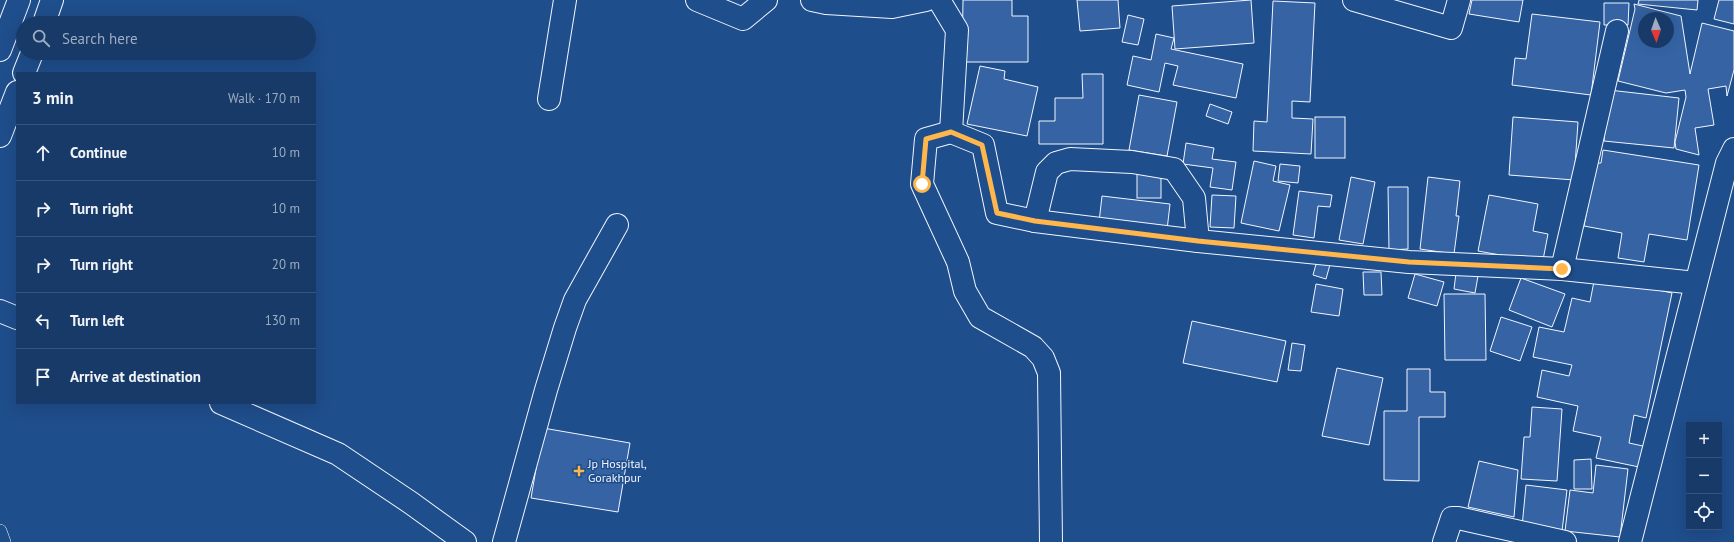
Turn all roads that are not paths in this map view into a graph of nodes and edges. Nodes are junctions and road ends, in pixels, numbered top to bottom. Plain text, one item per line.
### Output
1 (19, 0) edge
2 (52, 0) edge
3 (565, 0) edge
4 (697, 0) edge
5 (766, 0) edge
6 (812, 0) edge
7 (926, 0) edge
8 (939, 0) edge
9 (1357, 0) edge
10 (1459, 0) edge
11 (46, 16) edge
12 (1617, 31) dead end
13 (0, 50) edge
14 (29, 60) edge
15 (24, 72) edge
16 (16, 95) edge
17 (549, 99) dead end
18 (951, 132) junction
19 (0, 136) edge
20 (1734, 149) edge
21 (1035, 221) junction
22 (617, 225) dead end
23 (1198, 241) junction
24 (1562, 269) junction
25 (1696, 283) junction
26 (0, 311) edge
27 (16, 318) edge
28 (223, 404) edge
29 (0, 531) edge
30 (4, 542) edge
31 (465, 542) edge
32 (504, 542) edge
33 (1051, 542) edge
34 (1444, 542) edge
35 (1565, 542) edge
36 (1630, 542) edge

1 - 13 street
2 - 11 street
3 - 17 street
4 - 5 street
6 - 7 street
8 - 18 street
9 - 10 street
12 - 24 street
14 - 15 street
16 - 19 street
18 - 21 street
18 - 33 street
20 - 25 street
21 - 23 street
21 - 23 street
22 - 32 street
23 - 24 street
24 - 25 street
25 - 36 street
26 - 27 street
28 - 31 street
29 - 30 lane
34 - 35 street

